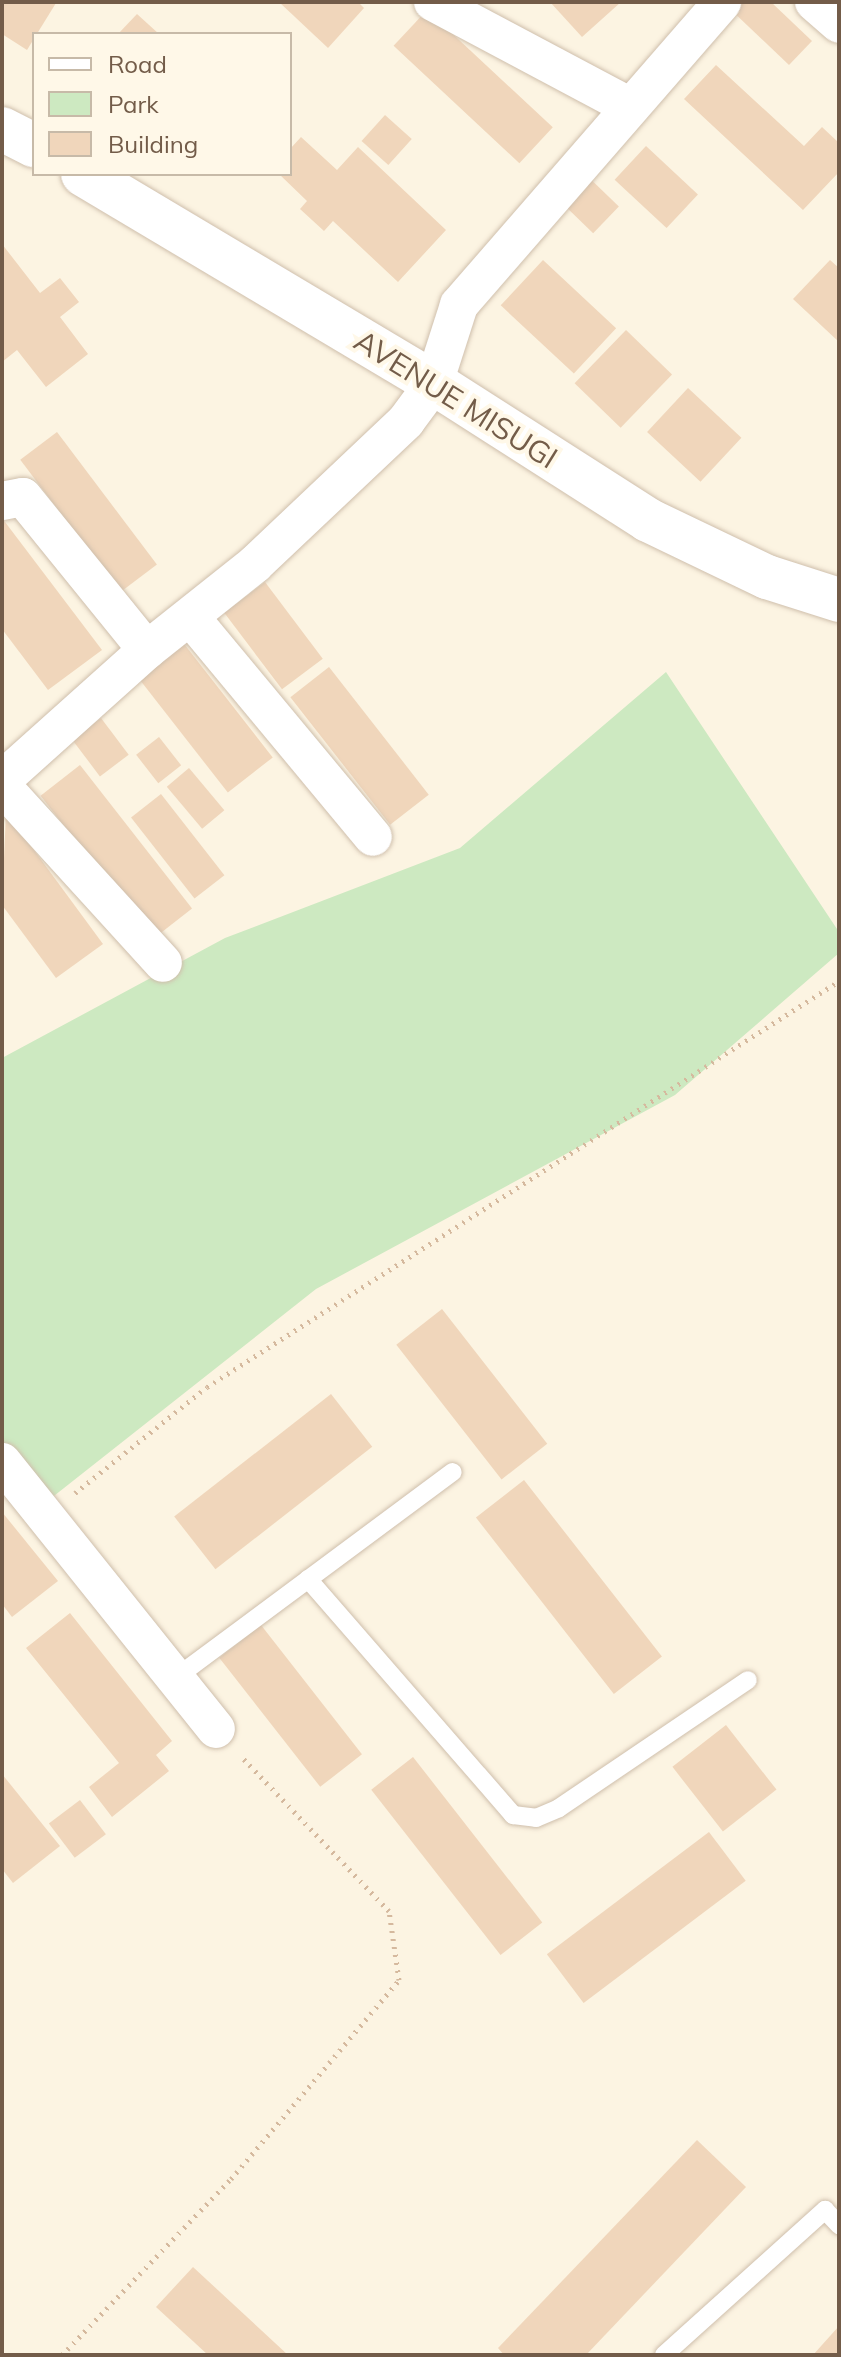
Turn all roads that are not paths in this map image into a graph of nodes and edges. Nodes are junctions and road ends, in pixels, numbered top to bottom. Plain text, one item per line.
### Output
1 (433, 2) edge
2 (722, 2) edge
3 (814, 2) edge
4 (839, 24) edge
5 (629, 106) junction
6 (2, 129) edge
7 (32, 144) edge
8 (86, 176) edge
9 (434, 383) junction
10 (2, 501) edge
11 (839, 600) edge
12 (192, 619) junction
13 (147, 650) junction
14 (2, 783) edge
15 (373, 837) dead end
16 (163, 963) dead end
17 (2, 1462) edge
18 (453, 1472) dead end
19 (308, 1579) junction
20 (178, 1676) junction
21 (748, 1680) dead end
22 (216, 1729) road end
23 (839, 2225) edge
24 (664, 2355) edge

1 - 5 street
2 - 5 street
3 - 4 street
5 - 9 street
6 - 7 street
8 - 9 street, AVENUE MISUGI
9 - 11 street, AVENUE MISUGI
9 - 12 street
10 - 13 street
12 - 13 street
12 - 15 street
13 - 14 street
14 - 16 street
17 - 20 street
18 - 19 lane
19 - 20 lane
19 - 21 lane
20 - 22 street
23 - 24 lane

